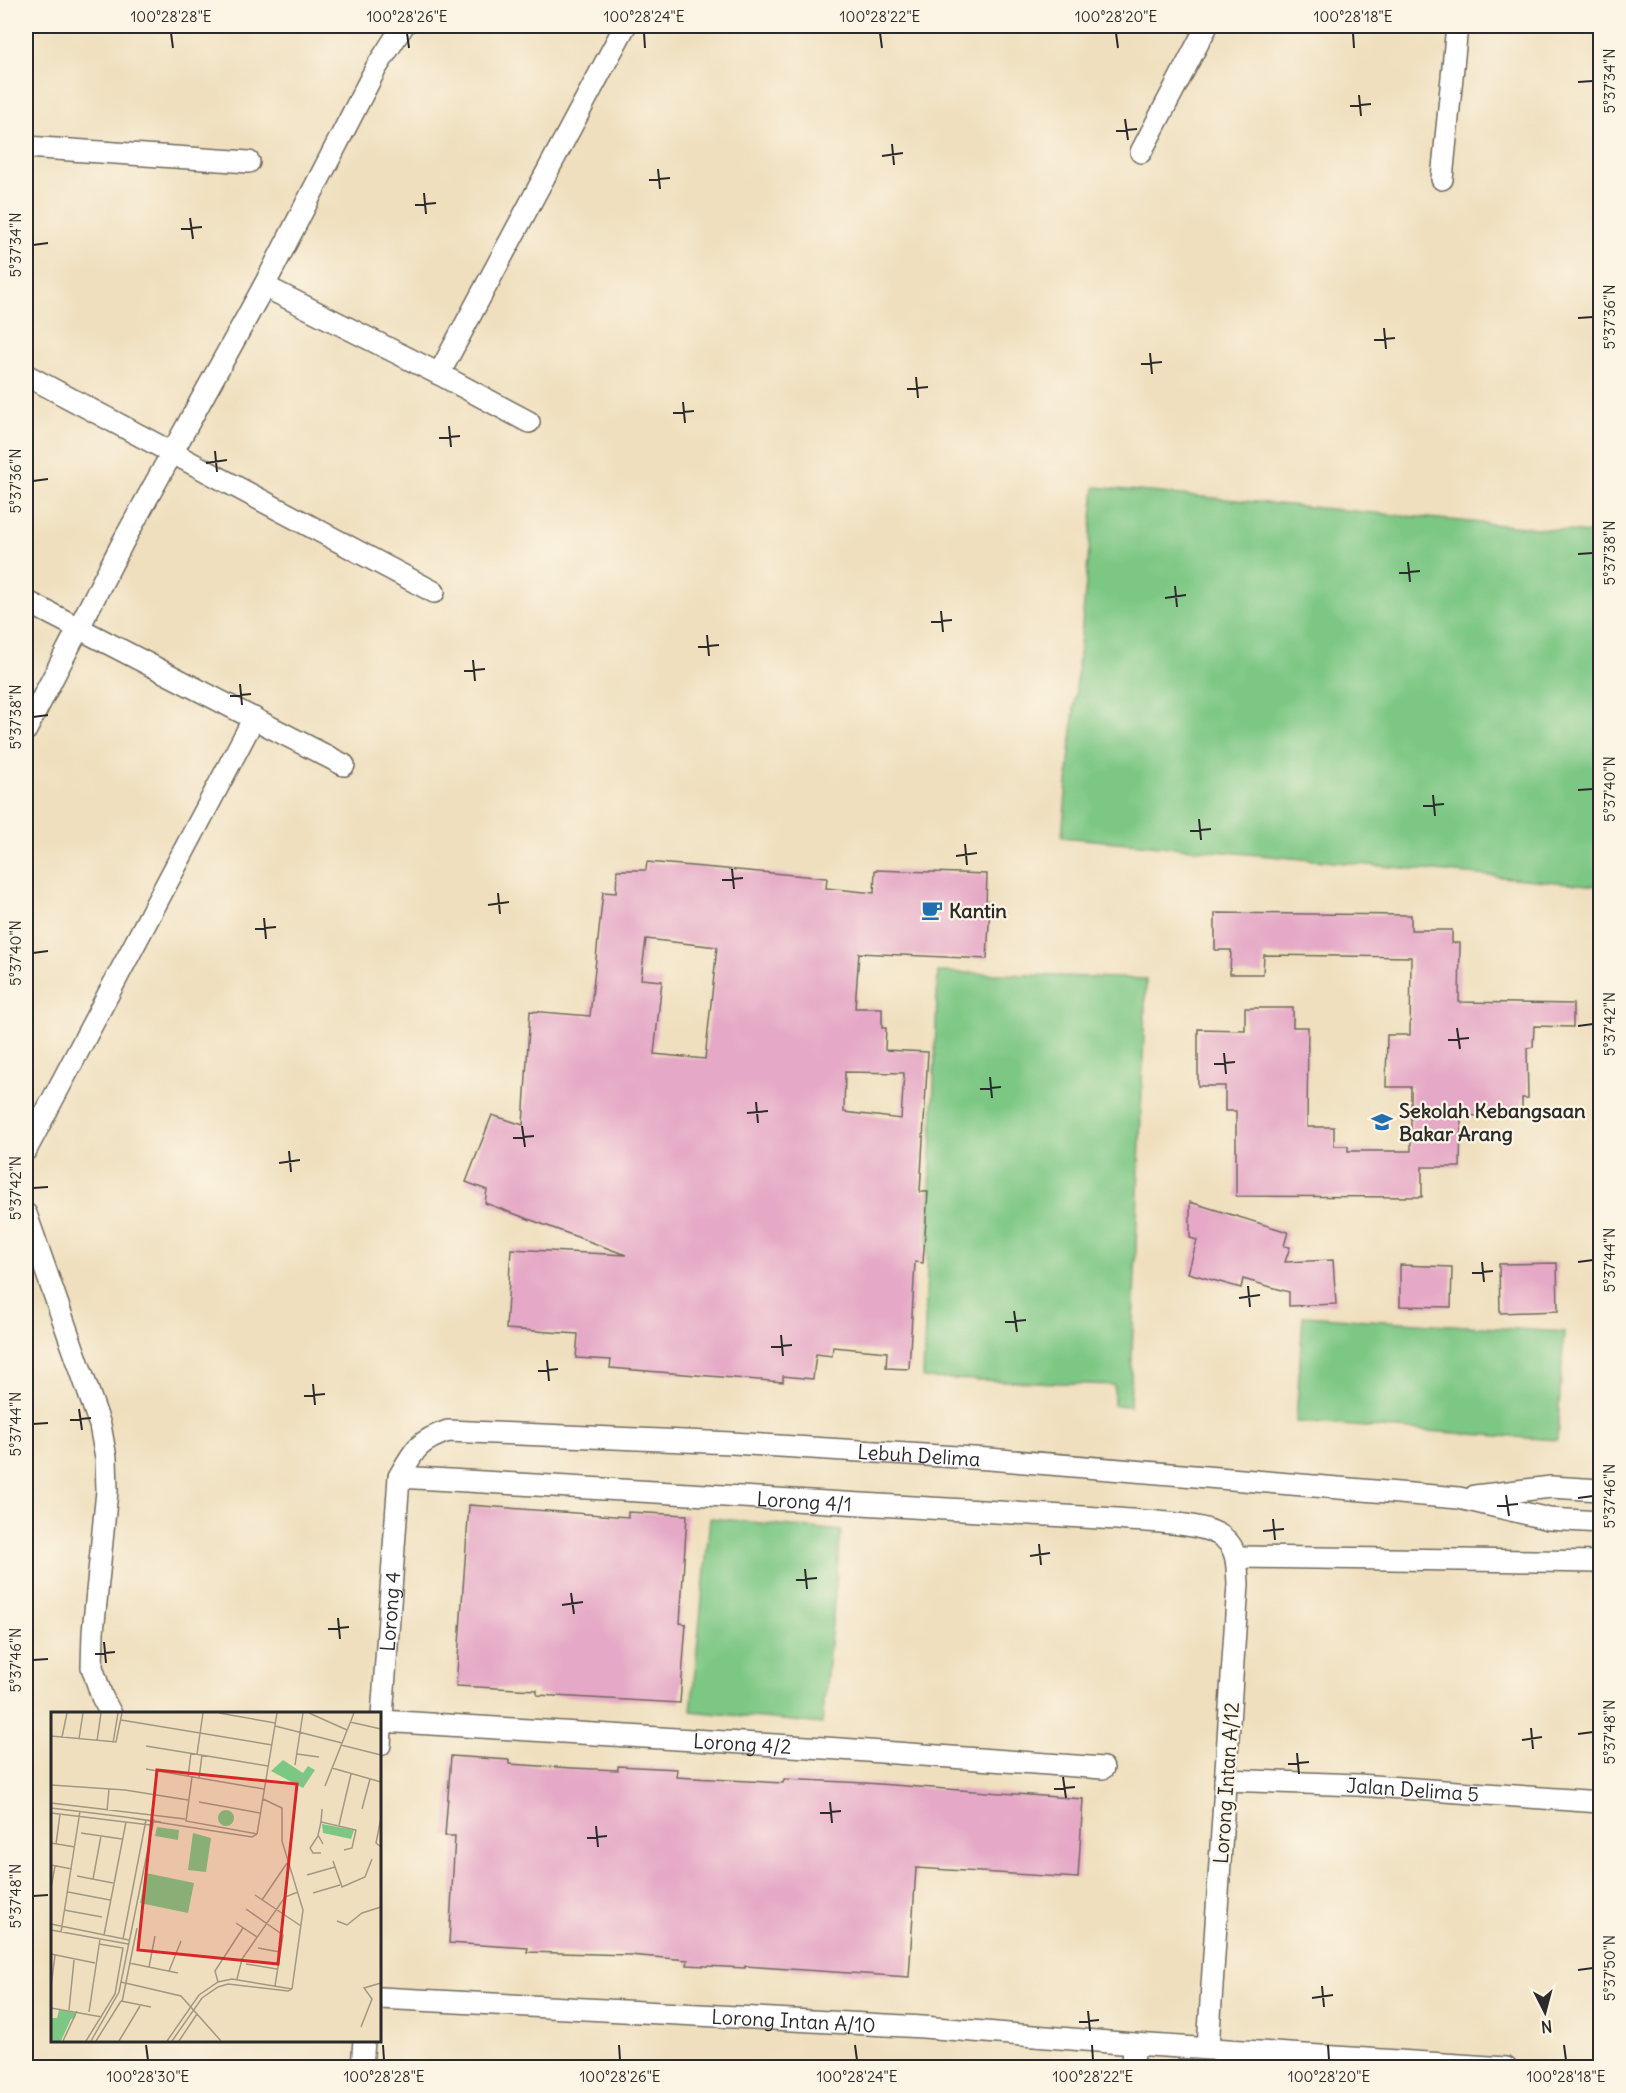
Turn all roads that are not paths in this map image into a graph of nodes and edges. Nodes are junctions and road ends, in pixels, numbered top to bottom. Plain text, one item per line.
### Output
1 (403, 26) edge
2 (625, 26) edge
3 (1207, 26) edge
4 (1457, 26) edge
5 (26, 147) edge
6 (1141, 152) dead end
7 (249, 162) dead end
8 (1442, 179) dead end
9 (264, 286) junction
10 (439, 374) junction
11 (26, 375) edge
12 (529, 422) dead end
13 (172, 453) junction
14 (434, 592) dead end
15 (26, 601) edge
16 (78, 628) junction
17 (254, 718) junction
18 (26, 730) edge
19 (344, 765) dead end
20 (26, 1150) edge
21 (26, 1214) edge
22 (399, 1477) junction
23 (1600, 1490) edge
24 (1459, 1498) junction
25 (1600, 1522) edge
26 (1236, 1557) junction
27 (1600, 1562) edge
28 (110, 1712) edge
29 (381, 1721) joint
30 (1103, 1768) dead end
31 (1225, 1780) junction
32 (1600, 1802) edge
33 (381, 1998) edge
34 (364, 2042) edge
35 (1134, 2044) junction
36 (1208, 2048) junction
37 (1263, 2060) edge
38 (362, 2067) edge
39 (1133, 2067) edge
40 (1506, 2067) edge

1 - 9 street
2 - 10 street
3 - 6 street
4 - 8 street
5 - 7 street
9 - 10 street
9 - 13 street
10 - 12 street
11 - 13 street
13 - 14 street
13 - 16 street
15 - 16 street
16 - 17 street
16 - 18 street
17 - 19 street
17 - 20 street
21 - 28 street
22 - 24 street, Lebuh Delima
22 - 26 street, Lorong 4/1
22 - 29 street, Lorong 4
23 - 24 street, Lebuh Delima
24 - 25 street, Lebuh Delima
26 - 27 street
26 - 31 street, Lorong Intan A/12
29 - 30 street, Lorong 4/2
31 - 32 street, Jalan Delima 5
31 - 36 street, Lorong Intan A/12
33 - 35 street, Lorong Intan A/10
34 - 38 street
35 - 36 street, Lorong Intan A/10
35 - 39 street
36 - 37 street, Lorong Intan A/10
37 - 40 street, Lorong Intan A/10

